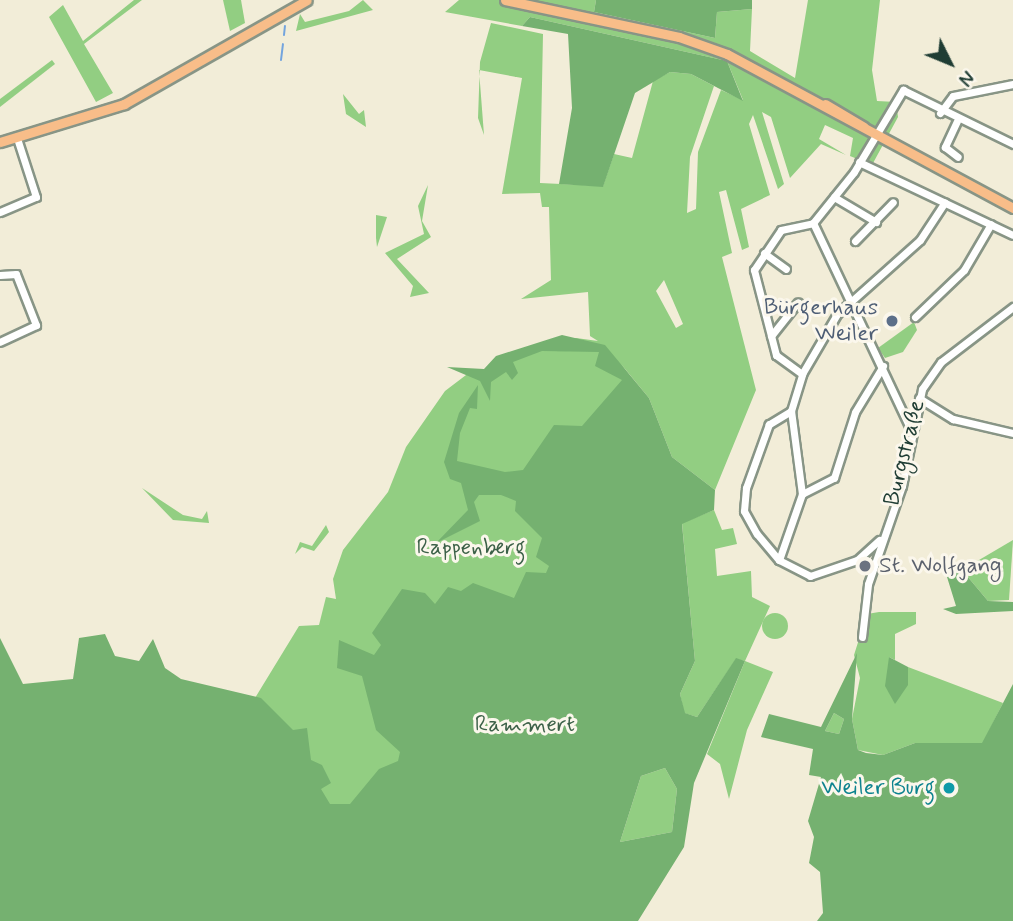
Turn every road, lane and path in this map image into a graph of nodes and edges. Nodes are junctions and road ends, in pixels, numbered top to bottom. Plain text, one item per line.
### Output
1 (307, 0) edge
2 (505, 0) edge
3 (1013, 84) edge
4 (940, 113) junction
5 (957, 121) junction
6 (872, 132) junction
7 (18, 138) junction
8 (0, 142) edge
9 (1013, 144) edge
10 (958, 157) dead end
11 (859, 162) junction
12 (834, 197) junction
13 (893, 202) dead end
14 (945, 202) junction
15 (1013, 208) edge
16 (0, 212) edge
17 (876, 222) junction
18 (813, 223) junction
19 (991, 224) junction
20 (1013, 235) edge
21 (855, 241) dead end
22 (764, 253) junction
23 (786, 269) dead end
24 (0, 275) edge
25 (798, 302) dead end
26 (849, 303) junction
27 (1013, 307) edge
28 (915, 317) dead end
29 (771, 337) junction
30 (0, 342) edge
31 (883, 366) junction
32 (802, 374) junction
33 (919, 398) junction
34 (791, 411) junction
35 (911, 430) junction
36 (1013, 433) edge
37 (803, 494) junction
38 (880, 539) junction
39 (779, 560) junction
40 (862, 638) dead end

1 - 7 main road
2 - 6 main road
3 - 4 street
4 - 5 street
4 - 6 street
5 - 9 street
5 - 10 street
6 - 11 street
6 - 15 main road
7 - 8 main road
7 - 16 street
11 - 12 street
11 - 14 street
12 - 17 street
12 - 18 street
13 - 17 street
14 - 19 street
14 - 26 street
17 - 21 street
18 - 22 street
18 - 26 street
19 - 20 street
19 - 28 street
22 - 23 street
22 - 29 street
24 - 30 street
25 - 29 street
26 - 31 street
26 - 32 street
27 - 33 street, Burgstraße
29 - 32 street
31 - 35 street
31 - 37 street
32 - 34 street
33 - 35 street, Burgstraße
33 - 36 street
34 - 37 street
34 - 39 street
35 - 38 street, Burgstraße
37 - 39 street
38 - 39 street
38 - 40 street, Burgstraße

